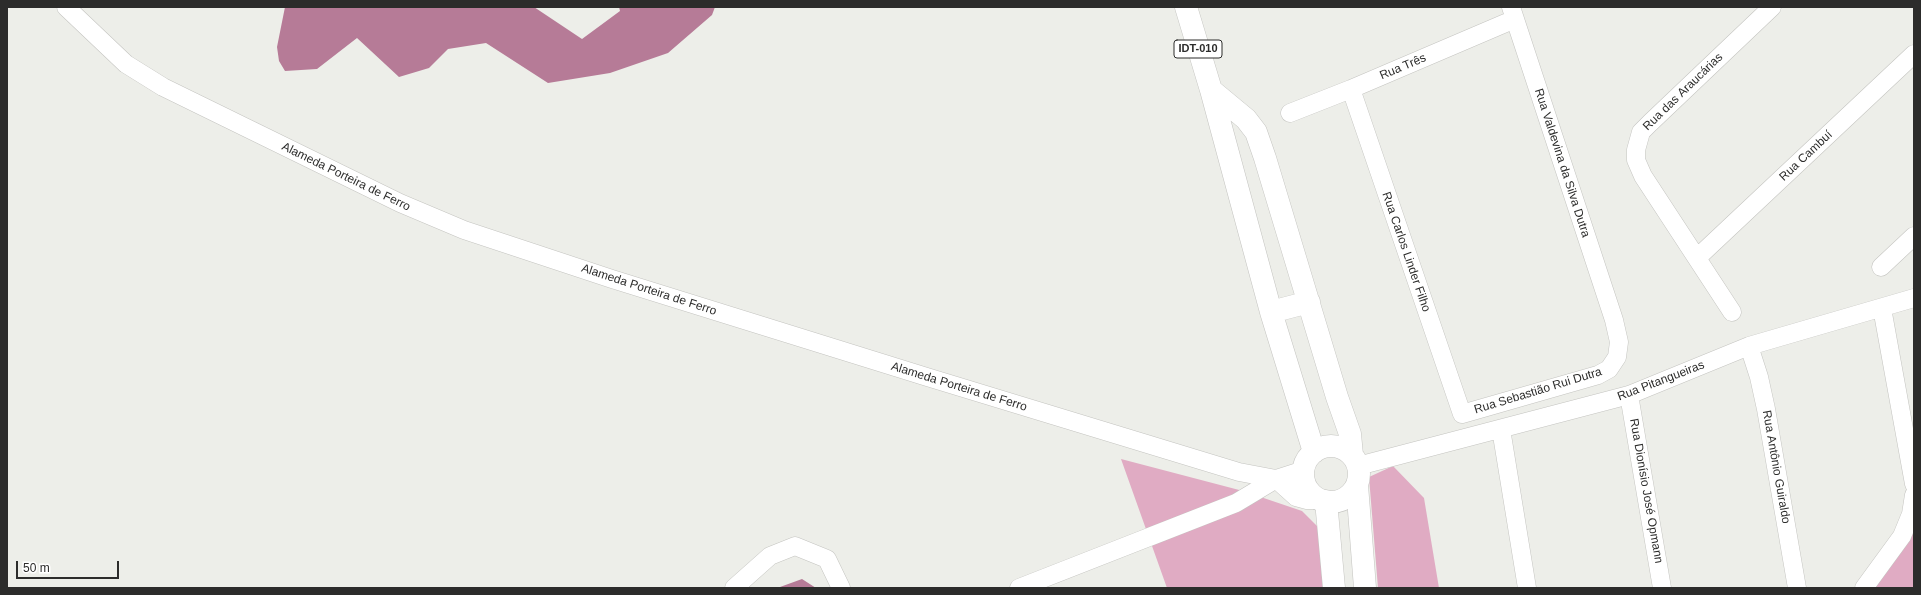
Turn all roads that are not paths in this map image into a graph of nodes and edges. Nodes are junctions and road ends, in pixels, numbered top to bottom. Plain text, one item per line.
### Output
1 (66, 7) edge
2 (1186, 7) edge
3 (1772, 7) edge
4 (1513, 13) edge
5 (1914, 54) edge
6 (1351, 89) junction
7 (1211, 90) junction
8 (1290, 113) dead end
9 (1914, 236) edge
10 (1698, 257) junction
11 (1881, 267) dead end
12 (1914, 298) edge
13 (1308, 302) junction
14 (1882, 308) junction
15 (1272, 312) junction
16 (1732, 312) dead end
17 (1614, 320) joint
18 (1750, 346) junction
19 (1629, 395) junction
20 (1462, 414) joint
21 (1501, 429) junction
22 (1309, 461) junction
23 (1355, 468) junction
24 (1276, 479) junction
25 (1914, 484) edge
26 (1914, 495) edge
27 (1324, 500) junction
28 (734, 588) edge
29 (841, 588) edge
30 (1019, 588) edge
31 (1334, 588) edge
32 (1365, 588) edge
33 (1527, 588) edge
34 (1662, 588) edge
35 (1797, 588) edge
36 (1864, 588) edge

1 - 24 street, Alameda Porteira de Ferro
2 - 7 main road, IDT-010
3 - 10 street, Rua das Araucárias
4 - 6 street, Rua Três
4 - 17 street, Rua Valdevina da Silva Dutra
5 - 10 street, Rua Cambuí
6 - 8 street, Rua Três
6 - 20 street, Rua Carlos Linder Filho
7 - 13 main road
7 - 15 main road
9 - 11 street
10 - 16 street, Rua das Araucárias
12 - 14 street, Rua Pitangueiras
13 - 15 main road
13 - 23 main road
14 - 18 street, Rua Pitangueiras
14 - 25 street
15 - 22 main road
17 - 20 street, Rua Sebastião Rui Dutra
18 - 19 street, Rua Pitangueiras
18 - 35 street, Rua Antônio Guiraldo
19 - 21 street, Rua Pitangueiras
19 - 34 street, Rua Dionísio José Opmann
21 - 23 street, Rua Pitangueiras
21 - 33 street
22 - 23 main road
22 - 24 street, Alameda Porteira de Ferro
22 - 27 main road
23 - 27 main road
23 - 32 main road
24 - 27 street
24 - 30 street
26 - 36 street
27 - 31 main road
28 - 29 street

